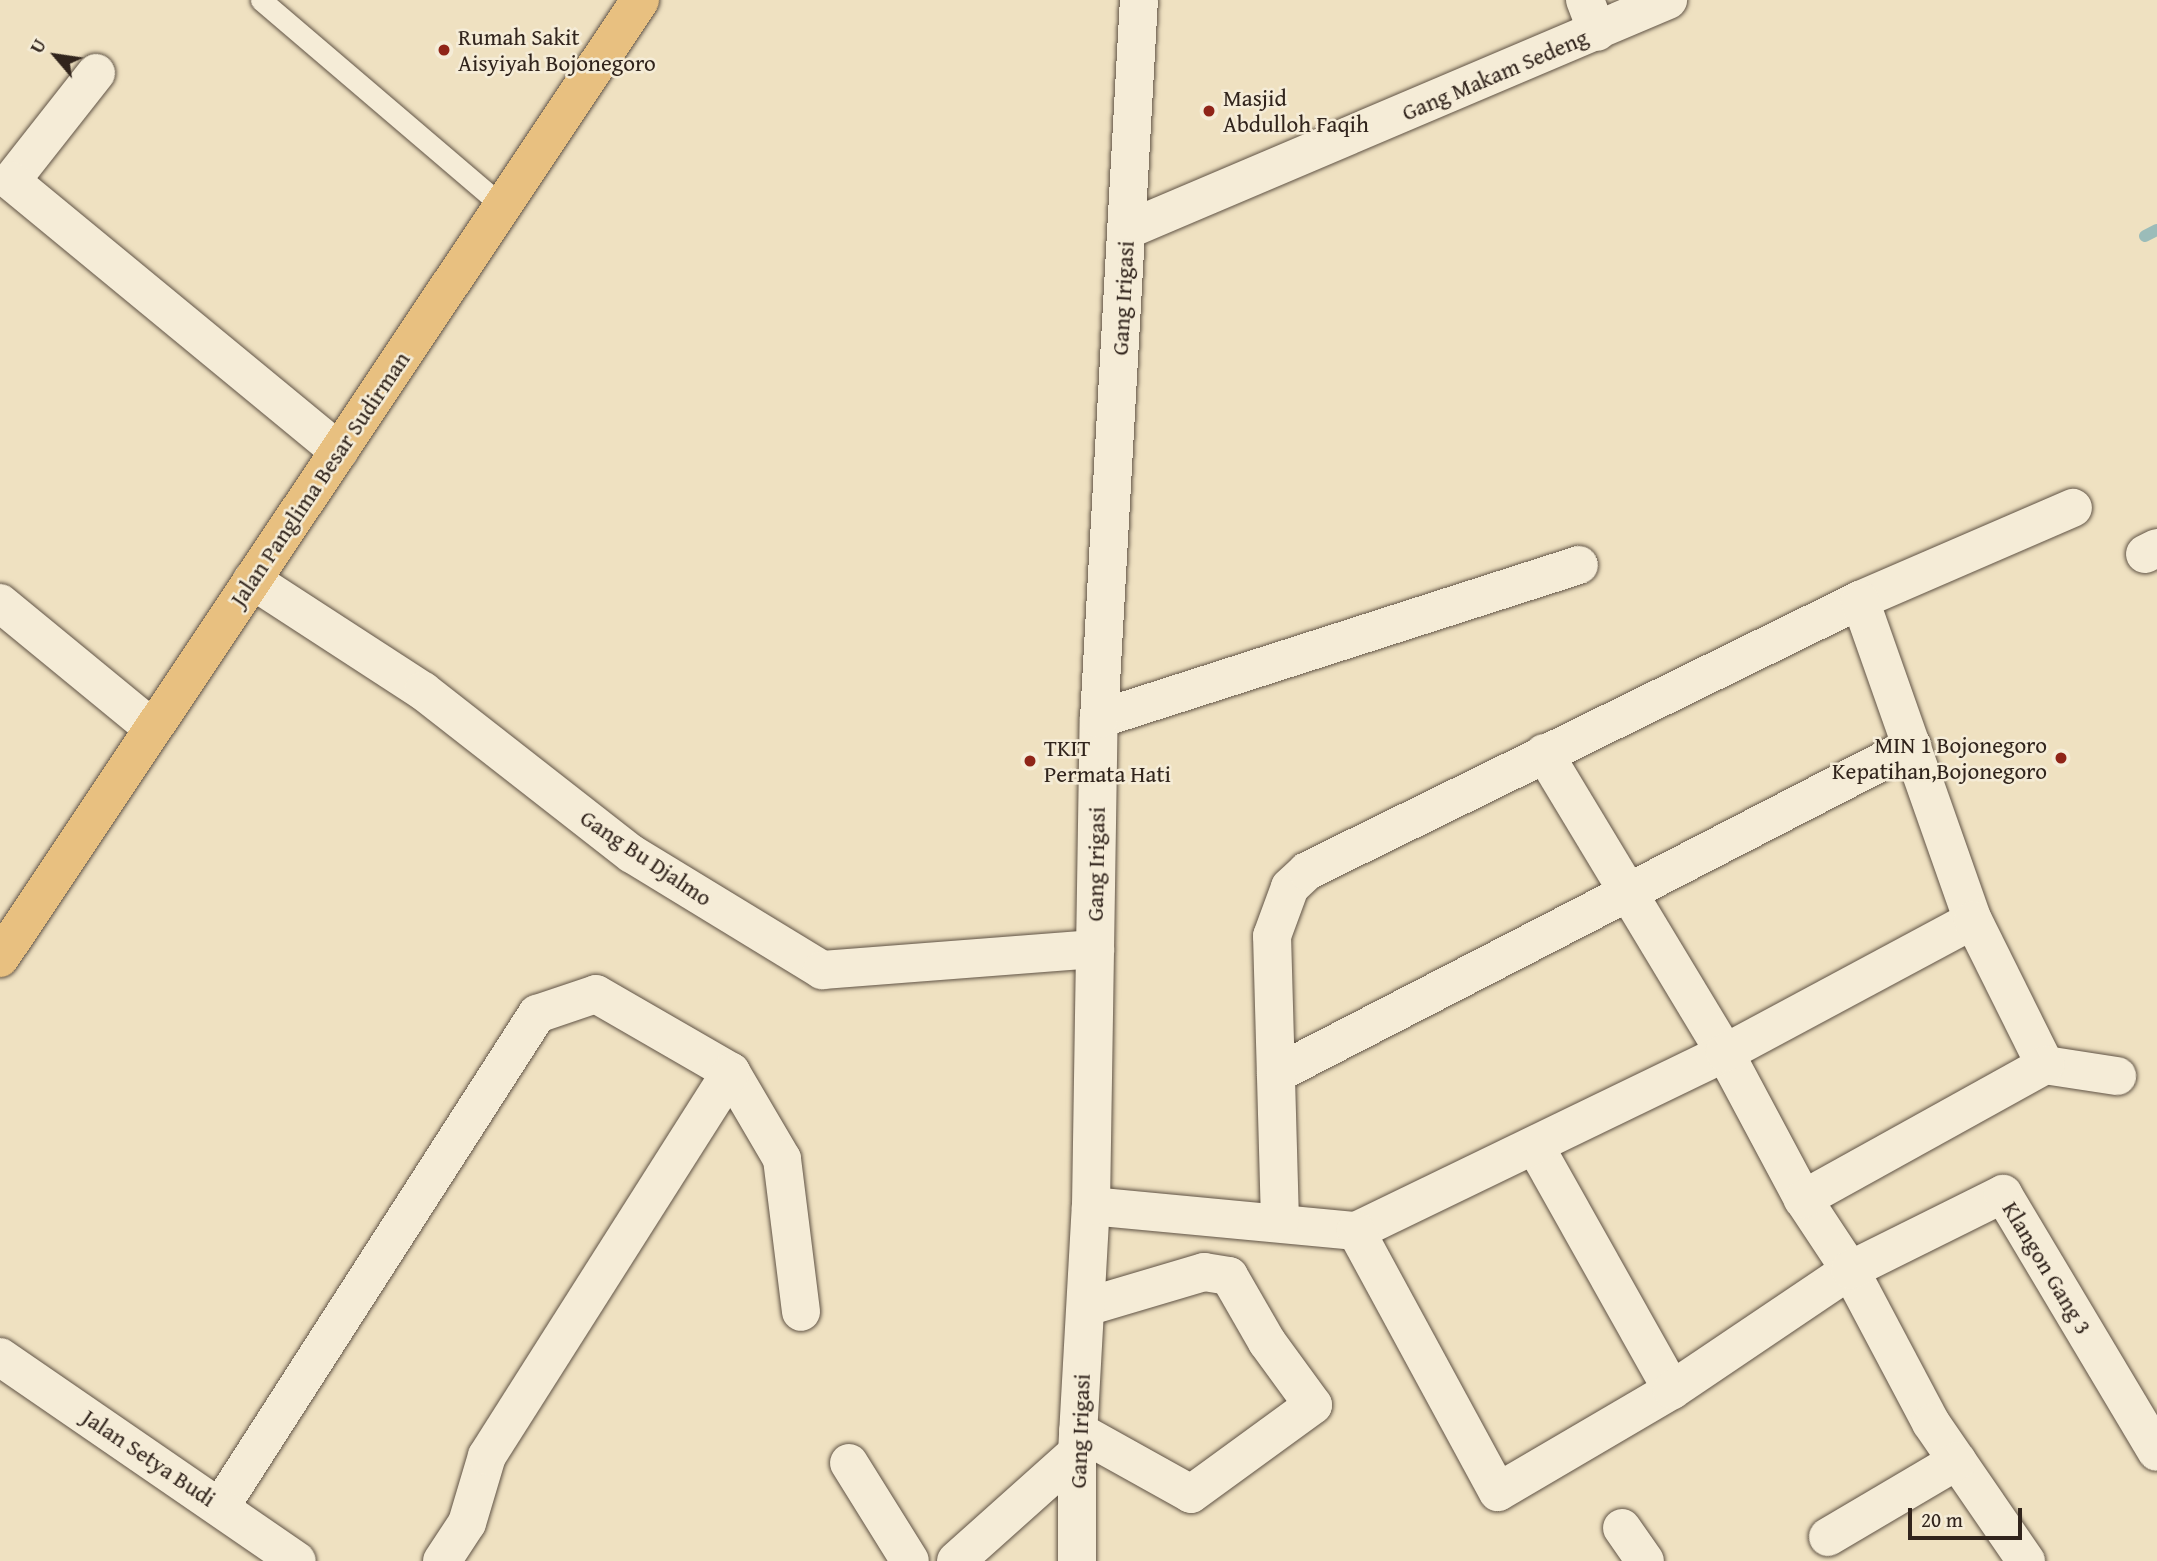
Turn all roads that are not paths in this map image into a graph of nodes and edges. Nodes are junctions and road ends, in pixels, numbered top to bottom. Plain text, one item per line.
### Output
1 (261, 0) edge
2 (640, 0) edge
3 (1139, 0) edge
4 (1668, 0) edge
5 (1591, 16) edge
6 (96, 73) dead end
7 (503, 207) junction
8 (1127, 230) junction
9 (340, 450) junction
10 (2073, 508) dead end
11 (1579, 565) dead end
12 (252, 580) junction
13 (1860, 600) junction
14 (0, 603) edge
15 (1099, 719) junction
16 (152, 728) junction
17 (1912, 746) junction
18 (1544, 753) junction
19 (1629, 894) junction
20 (1973, 920) junction
21 (1095, 949) junction
22 (0, 958) edge
23 (1725, 1053) junction
24 (2045, 1065) junction
25 (731, 1072) junction
26 (1276, 1074) junction
27 (2117, 1076) dead end
28 (1535, 1146) junction
29 (1804, 1199) junction
30 (1091, 1206) junction
31 (1280, 1221) junction
32 (1356, 1231) junction
33 (1850, 1270) junction
34 (1086, 1307) junction
35 (801, 1312) dead end
36 (0, 1357) edge
37 (1672, 1390) junction
38 (1078, 1442) junction
39 (2157, 1452) edge
40 (1957, 1461) junction
41 (849, 1463) dead end
42 (220, 1506) junction
43 (1622, 1528) dead end
44 (1828, 1537) dead end
45 (297, 1561) edge
46 (442, 1561) edge
47 (910, 1561) edge
48 (956, 1561) edge
49 (1077, 1561) edge
50 (1645, 1561) edge
51 (2026, 1561) edge

1 - 7 lane
2 - 7 main road, Jalan Panglima Besar Sudirman
3 - 8 street, Gang Irigasi
4 - 5 street, Gang Makam Sedeng
5 - 8 street, Gang Makam Sedeng
6 - 9 street
7 - 9 main road, Jalan Panglima Besar Sudirman
8 - 15 street, Gang Irigasi
9 - 12 main road, Jalan Panglima Besar Sudirman
10 - 13 street
11 - 15 street
12 - 16 main road, Jalan Panglima Besar Sudirman
12 - 21 street, Gang Bu Djalmo
13 - 17 street
13 - 18 street
14 - 16 street
15 - 21 street, Gang Irigasi
16 - 22 main road, Jalan Panglima Besar Sudirman
17 - 19 street
17 - 20 street
18 - 19 street
18 - 26 street
19 - 23 street
19 - 26 street
20 - 23 street
20 - 24 street
21 - 30 street, Gang Irigasi
23 - 28 street
23 - 29 street
24 - 27 street
24 - 29 street
25 - 35 street
25 - 42 street
25 - 46 street
26 - 31 street
28 - 32 street
28 - 37 street
29 - 33 street
30 - 31 street
30 - 34 street, Gang Irigasi
31 - 32 street
32 - 37 street
33 - 37 street
33 - 39 street, Klangon Gang 3
33 - 40 street
34 - 38 street, Gang Irigasi
34 - 38 street
36 - 42 street, Jalan Setya Budi
38 - 48 street
38 - 49 street, Gang Irigasi
40 - 44 street
40 - 51 street
41 - 47 street
42 - 45 street, Jalan Setya Budi
43 - 50 street

